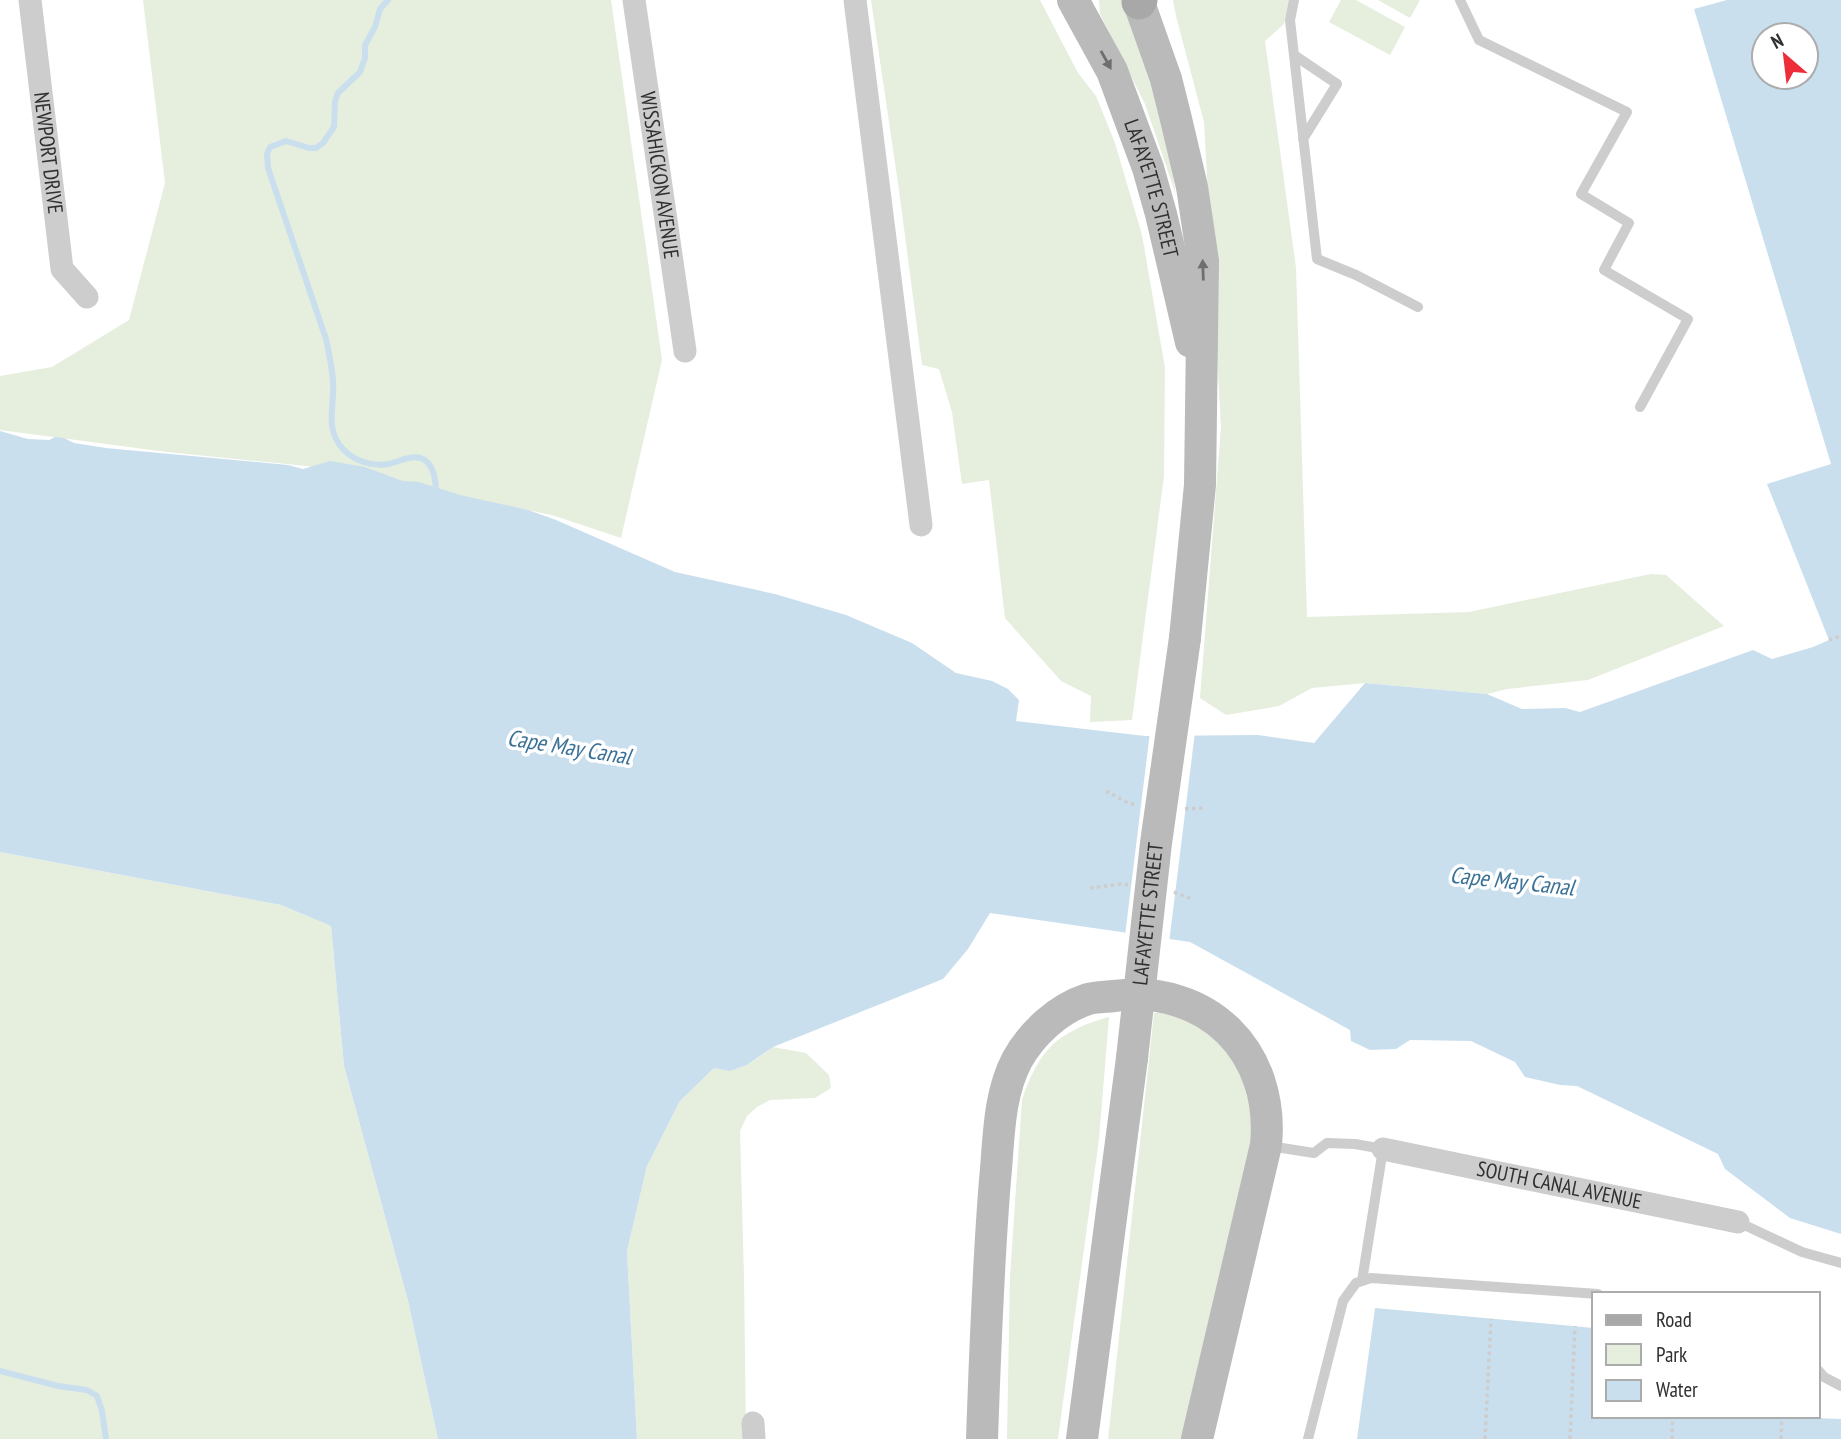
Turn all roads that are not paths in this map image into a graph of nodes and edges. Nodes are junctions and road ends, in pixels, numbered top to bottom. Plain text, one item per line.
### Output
1 (30, 0) edge
2 (634, 0) edge
3 (855, 0) edge
4 (1073, 0) edge
5 (1294, 0) edge
6 (1461, 0) edge
7 (1139, 1) edge
8 (1294, 55) junction
9 (1303, 139) junction
10 (87, 297) dead end
11 (1418, 307) dead end
12 (684, 351) dead end
13 (1201, 387) junction
14 (1640, 407) dead end
15 (921, 524) dead end
16 (1266, 1145) junction
17 (1383, 1149) junction
18 (1738, 1222) joint
19 (1841, 1263) edge
20 (1362, 1281) junction
21 (1592, 1294) edge
22 (1820, 1372) edge
23 (1841, 1386) edge
24 (982, 1439) edge
25 (1082, 1439) edge
26 (1198, 1439) edge
27 (1308, 1439) edge

1 - 10 street, NEWPORT DRIVE
2 - 12 street, WISSAHICKON AVENUE
3 - 15 street
4 -> 13 main road, LAFAYETTE STREET
5 - 8 lane
6 - 14 lane
13 -> 7 main road, LAFAYETTE STREET
8 - 9 lane
8 - 9 lane
9 - 11 lane
13 - 25 main road, LAFAYETTE STREET, bridge
16 - 17 lane
16 - 24 main road
16 - 26 main road
17 - 18 street, SOUTH CANAL AVENUE
17 - 20 lane
18 - 19 lane
20 - 21 lane
20 - 27 lane
22 - 23 lane

